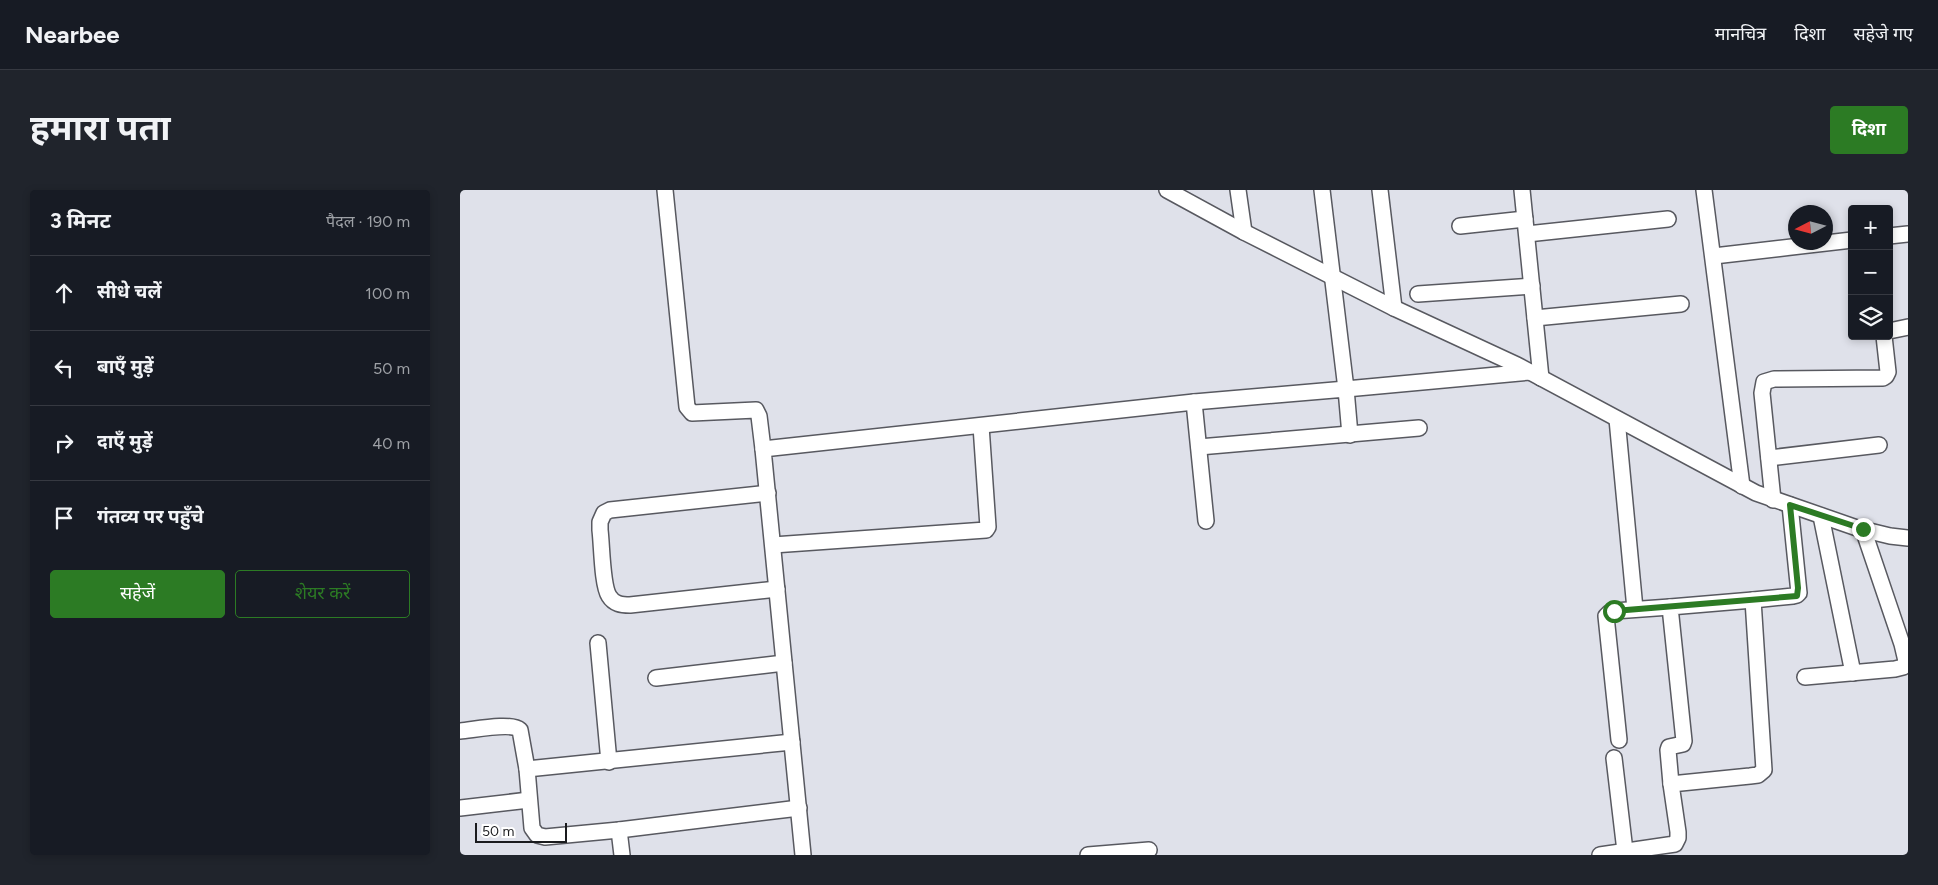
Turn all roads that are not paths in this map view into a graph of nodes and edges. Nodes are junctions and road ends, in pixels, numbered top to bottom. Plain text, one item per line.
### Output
1 (665, 190) edge
2 (1167, 190) edge
3 (1238, 190) edge
4 (1322, 190) edge
5 (1380, 190) edge
6 (1522, 190) edge
7 (1704, 190) edge
8 (1668, 219) dead end
9 (1460, 226) dead end
10 (1526, 226) junction
11 (1244, 232) junction
12 (1908, 234) edge
13 (1893, 236) edge
14 (1848, 240) edge
15 (1714, 256) junction
16 (1333, 277) junction
17 (1532, 286) junction
18 (1418, 294) dead end
19 (1681, 304) dead end
20 (1394, 308) junction
21 (1535, 318) junction
22 (1908, 326) edge
23 (1893, 330) edge
24 (1884, 340) edge
25 (1536, 375) junction
26 (1346, 389) junction
27 (1194, 402) junction
28 (1617, 418) junction
29 (981, 426) junction
30 (1419, 428) dead end
31 (1350, 435) junction
32 (1879, 445) dead end
33 (1199, 447) junction
34 (763, 449) junction
35 (1769, 458) junction
36 (1742, 486) junction
37 (768, 493) junction
38 (1773, 500) junction
39 (1790, 505) junction
40 (1821, 516) junction
41 (1206, 521) dead end
42 (1863, 529) junction
43 (1908, 538) edge
44 (773, 545) junction
45 (777, 589) junction
46 (1753, 600) junction
47 (1670, 606) junction
48 (1635, 609) junction
49 (598, 644) dead end
50 (784, 663) junction
51 (1853, 673) junction
52 (1805, 677) dead end
53 (656, 678) dead end
54 (460, 731) edge
55 (1619, 740) dead end
56 (792, 742) junction
57 (1614, 758) dead end
58 (609, 762) junction
59 (527, 769) junction
60 (1670, 784) junction
61 (529, 800) junction
62 (460, 808) edge
63 (799, 808) junction
64 (619, 830) junction
65 (1150, 850) dead end
66 (1625, 852) junction
67 (622, 855) edge
68 (803, 855) edge
69 (1088, 855) edge
70 (1092, 855) edge
71 (1600, 855) edge

1 - 34 street
2 - 11 street
3 - 11 street
4 - 16 street
5 - 20 street
6 - 10 street
7 - 15 street
8 - 10 street
9 - 10 street
10 - 17 street
11 - 16 street
12 - 13 street
14 - 15 street
15 - 36 street
16 - 20 street
16 - 26 street
17 - 18 street
17 - 21 street
19 - 21 street
20 - 25 street
21 - 25 street
22 - 23 street
24 - 35 street
25 - 26 street
25 - 28 street
26 - 27 street
26 - 31 street
27 - 29 street
27 - 33 street
28 - 36 street
28 - 48 street
29 - 34 street
29 - 44 street
30 - 31 street
31 - 33 street
32 - 35 street
33 - 41 street
34 - 37 street
35 - 38 street
36 - 38 street
37 - 44 street
37 - 45 street
38 - 39 street
39 - 40 street
39 - 46 street
40 - 42 street
40 - 51 street
42 - 43 street
42 - 51 street
44 - 45 street
45 - 50 street
46 - 47 street
46 - 60 street
47 - 48 street
47 - 60 street
48 - 55 street
49 - 58 street
50 - 53 street
50 - 56 street
51 - 52 street
54 - 59 street
56 - 58 street
56 - 63 street
57 - 66 street
58 - 59 street
59 - 61 street
60 - 66 street
61 - 62 street
61 - 64 street
63 - 64 street
63 - 68 street
64 - 67 street
65 - 70 street
66 - 71 street
69 - 70 street

